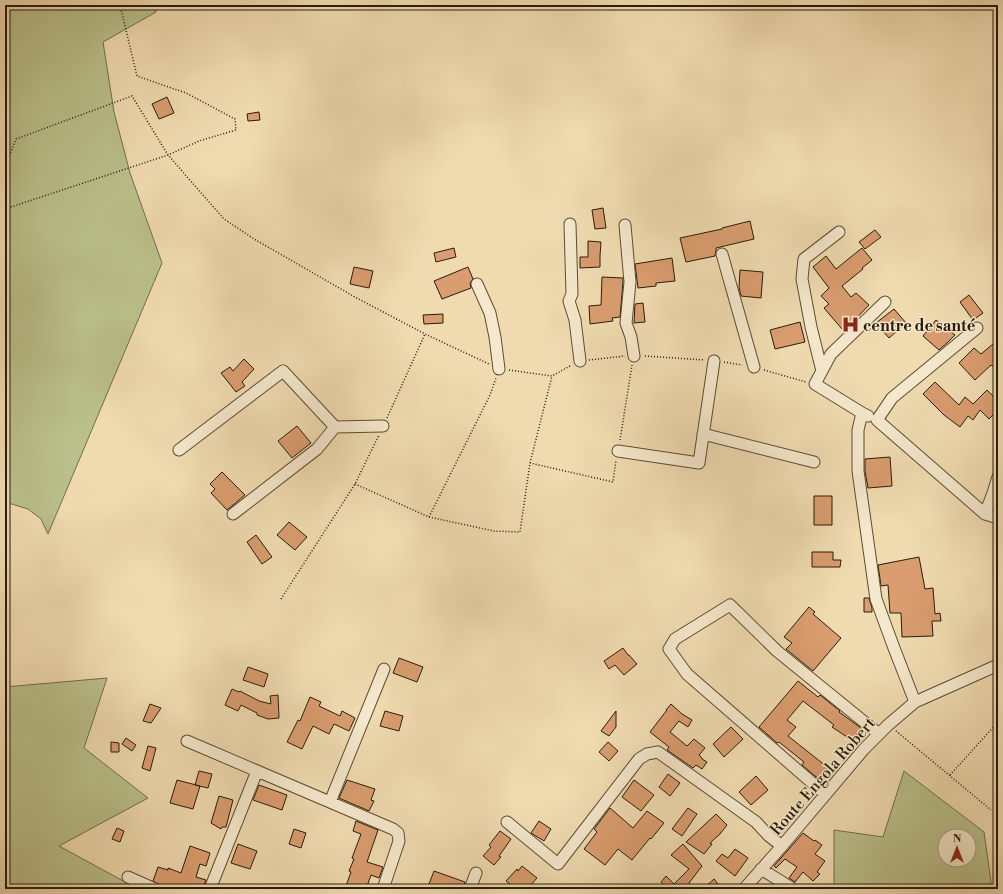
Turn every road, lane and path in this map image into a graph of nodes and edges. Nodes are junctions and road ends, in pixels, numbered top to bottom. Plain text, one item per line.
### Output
1 (120, 5) edge
2 (168, 155) junction
3 (5, 167) edge
4 (5, 209) edge
5 (570, 224) dead end
6 (625, 225) dead end
7 (839, 232) dead end
8 (722, 254) dead end
9 (477, 284) dead end
10 (885, 302) dead end
11 (977, 328) dead end
12 (425, 334) junction
13 (634, 356) junction
14 (580, 361) junction
15 (714, 361) junction
16 (754, 367) junction
17 (499, 369) junction
18 (822, 371) junction
19 (552, 376) junction
20 (815, 384) junction
21 (862, 413) junction
22 (877, 420) junction
23 (383, 426) junction
24 (335, 427) junction
25 (704, 434) junction
26 (179, 450) dead end
27 (618, 451) junction
28 (814, 462) dead end
29 (530, 463) junction
30 (998, 477) edge
31 (355, 484) junction
32 (233, 514) dead end
33 (986, 514) junction
34 (429, 517) junction
35 (998, 518) edge
36 (281, 599) dead end
37 (998, 665) edge
38 (384, 669) dead end
39 (915, 702) junction
40 (998, 722) edge
41 (888, 725) junction
42 (879, 734) junction
43 (187, 741) dead end
44 (257, 771) junction
45 (949, 776) junction
46 (825, 794) junction
47 (330, 802) junction
48 (991, 810) dead end
49 (507, 822) dead end
50 (782, 846) junction
51 (761, 869) junction
52 (476, 873) dead end
53 (128, 877) dead end
54 (155, 889) edge
55 (210, 889) edge
56 (383, 889) edge
57 (470, 889) edge
58 (744, 889) edge
59 (793, 889) edge

1 - 2 path
2 - 3 path
2 - 4 path
2 - 12 path
5 - 14 street
6 - 13 street
7 - 18 street
8 - 16 street
9 - 17 street
10 - 18 street
11 - 22 street
12 - 17 path
12 - 23 path
13 - 14 path
13 - 15 path
13 - 27 path
14 - 19 path
15 - 16 path
15 - 25 street
16 - 20 path
17 - 19 path
17 - 34 path
18 - 20 street
19 - 29 path
20 - 21 street
21 - 22 street
21 - 39 street
22 - 33 street
23 - 24 street
23 - 31 path
24 - 26 street
24 - 32 street
25 - 27 street
25 - 28 street
27 - 29 path
29 - 34 path
30 - 33 street
31 - 34 path
31 - 36 path
33 - 35 street
37 - 39 street, Route Engola Robert
38 - 47 street
39 - 41 street, Route Engola Robert
40 - 45 path
41 - 42 street, Route Engola Robert
41 - 45 path
42 - 46 street, Route Engola Robert
42 - 46 street
43 - 44 street
44 - 47 street
44 - 55 street
45 - 48 path
46 - 50 street, Route Engola Robert
47 - 56 street
49 - 50 street
50 - 51 street, Route Engola Robert
51 - 58 street, Route Engola Robert
51 - 59 street
52 - 57 street
53 - 54 street

